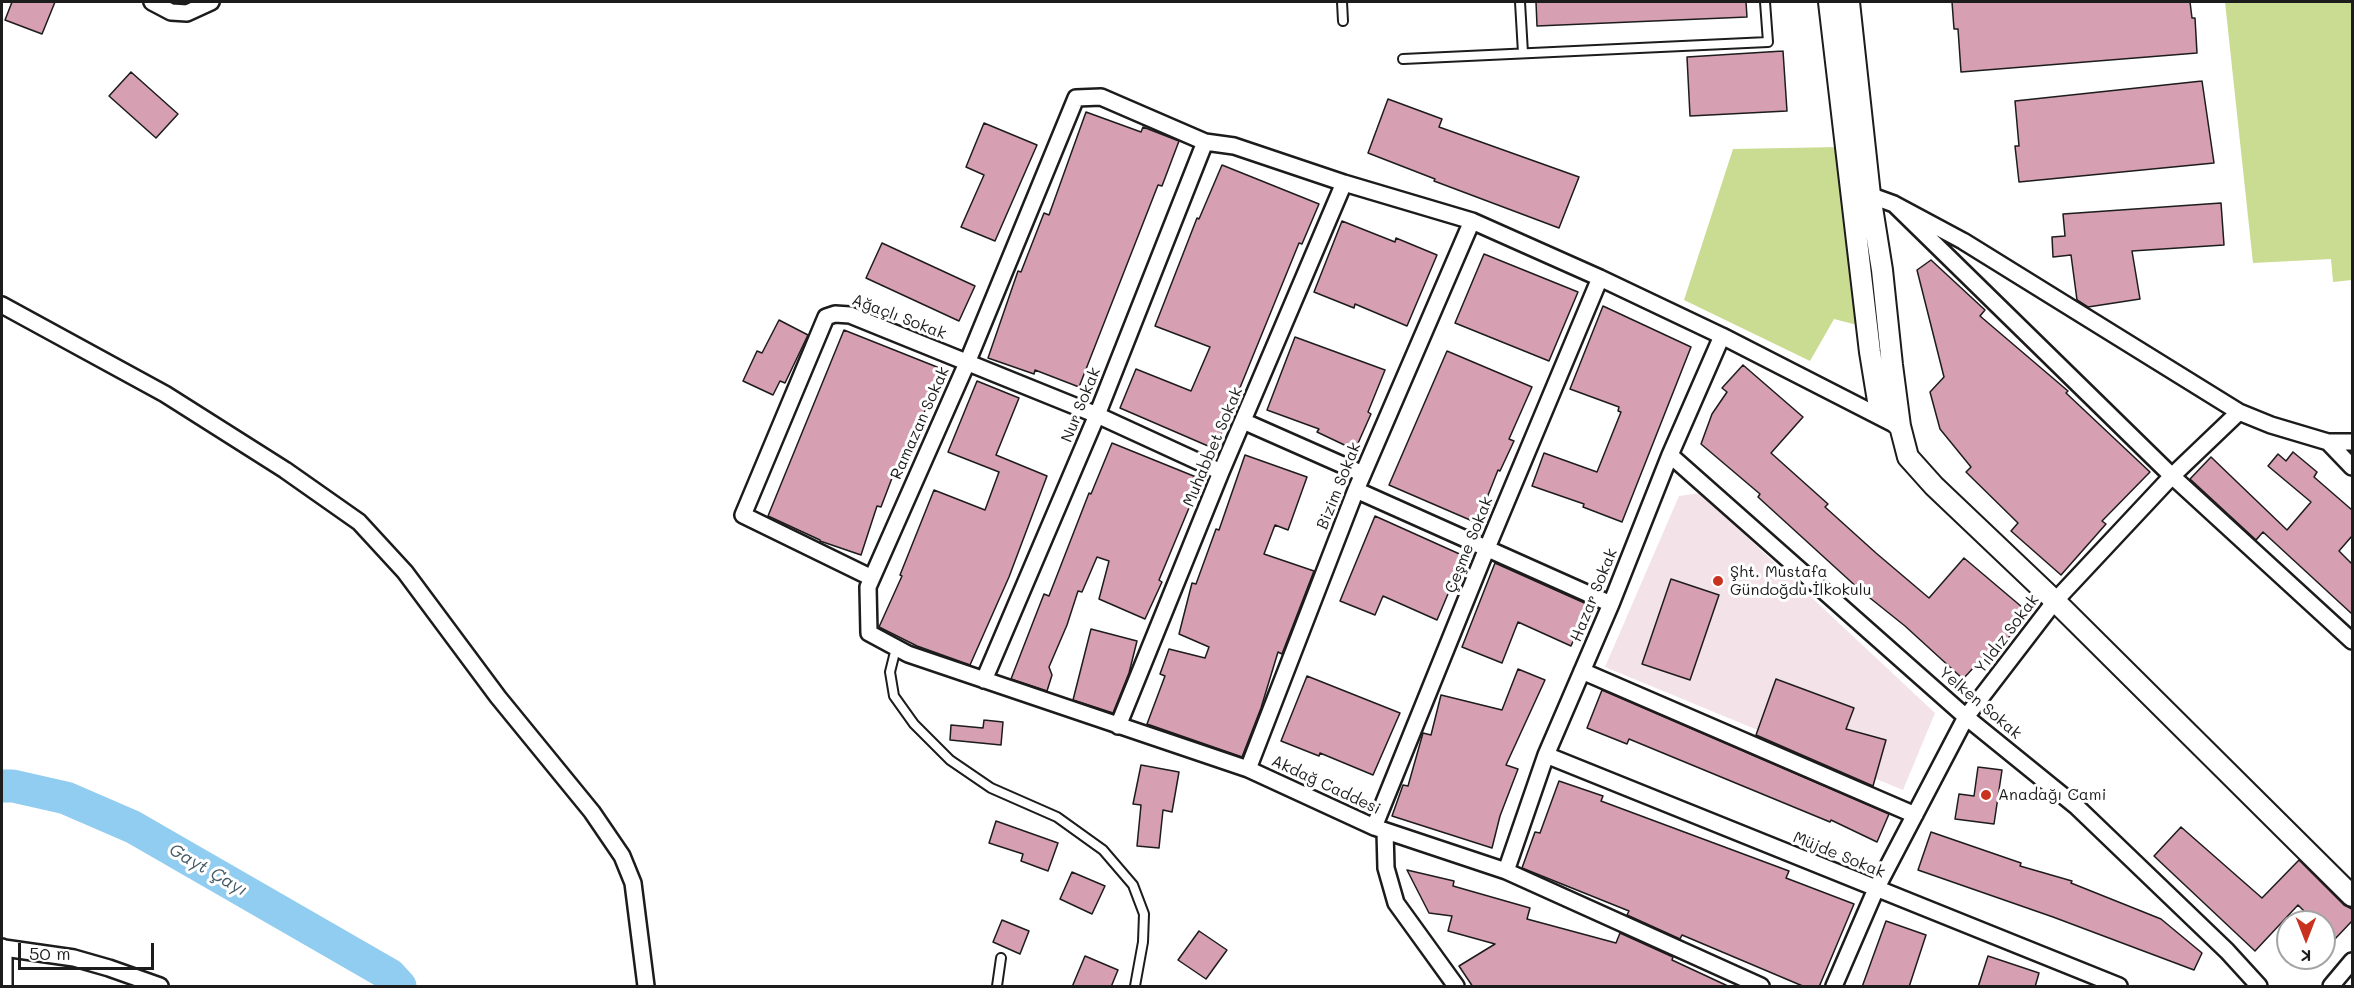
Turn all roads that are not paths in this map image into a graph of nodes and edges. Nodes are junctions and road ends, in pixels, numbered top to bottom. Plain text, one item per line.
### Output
1 (152, 2) edge
2 (211, 2) edge
3 (1342, 2) edge
4 (1520, 2) edge
5 (1765, 2) edge
6 (1829, 2) edge
7 (1849, 2) edge
8 (1343, 21) dead end
9 (1523, 53) junction
10 (1403, 59) dead end
11 (1206, 142) junction
12 (1344, 183) junction
13 (1861, 192) junction
14 (1894, 204) junction
15 (1472, 221) junction
16 (1600, 278) junction
17 (2, 305) edge
18 (1722, 336) junction
19 (967, 363) junction
20 (2239, 412) junction
21 (1097, 416) junction
22 (1243, 422) junction
23 (1900, 426) junction
24 (2328, 442) junction
25 (2352, 442) edge
26 (1670, 455) junction
27 (2352, 467) edge
28 (1221, 472) junction
29 (1363, 474) junction
30 (2172, 476) junction
31 (1356, 490) junction
32 (1486, 548) junction
33 (872, 578) junction
34 (2055, 601) junction
35 (1611, 604) junction
36 (869, 633) joint
37 (2352, 641) edge
38 (896, 648) junction
39 (1582, 671) junction
40 (984, 680) junction
41 (1966, 717) junction
42 (1118, 726) junction
43 (1546, 755) junction
44 (1248, 769) junction
45 (1915, 815) junction
46 (1379, 829) junction
47 (1506, 871) junction
48 (1876, 889) junction
49 (2352, 896) edge
50 (3, 947) edge
51 (1000, 958) dead end
52 (2352, 961) edge
53 (4, 987) edge
54 (160, 987) edge
55 (646, 987) edge
56 (997, 987) edge
57 (1135, 987) edge
58 (1456, 987) edge
59 (1761, 987) edge
60 (1834, 987) edge
61 (2119, 987) edge
62 (2259, 987) edge
63 (2331, 987) edge

1 - 2 street
3 - 8 lane
4 - 9 lane
5 - 9 lane
6 - 13 street
7 - 13 street
9 - 10 lane
11 - 12 street
11 - 19 street, Ramazan Sokak
11 - 21 street, Nur Sokak
12 - 15 street
12 - 22 street, Muhabbet Sokak
13 - 14 street
13 - 23 street
14 - 20 street
14 - 30 street
15 - 16 street
15 - 29 street, Bizim Sokak
16 - 18 street
16 - 32 street, Çeşme Sokak
17 - 55 street
18 - 23 street
18 - 26 street, Hazar Sokak
19 - 21 street, Ağaçlı Sokak
19 - 33 street, Ramazan Sokak
19 - 33 street, Ağaçlı Sokak
20 - 24 street
20 - 30 street, Yıldız Sokak
21 - 28 street, Ağaçlı Sokak
21 - 40 street, Nur Sokak
22 - 28 street, Muhabbet Sokak
22 - 29 street
23 - 34 street
24 - 25 street
24 - 27 street
26 - 35 street, Hazar Sokak
26 - 41 street, Yelken Sokak
28 - 42 street, Muhabbet Sokak
29 - 31 street, Bizim Sokak
30 - 34 street, Yıldız Sokak
30 - 37 street
31 - 32 street
31 - 44 street, Bizim Sokak
32 - 35 street
32 - 46 street, Çeşme Sokak
33 - 36 street, Ramazan Sokak
34 - 41 street, Yıldız Sokak
34 - 49 street
35 - 39 street, Hazar Sokak
36 - 38 street, Akdağ Caddesi
38 - 40 street, Akdağ Caddesi
38 - 57 lane
39 - 43 street, Hazar Sokak
39 - 45 street
40 - 42 street, Akdağ Caddesi
41 - 45 street, Yıldız Sokak
41 - 62 street, Yelken Sokak
42 - 44 street, Akdağ Caddesi
43 - 47 street, Hazar Sokak
43 - 48 street, Müjde Sokak
44 - 46 street, Akdağ Caddesi
45 - 48 street, Yıldız Sokak
46 - 47 street, Akdağ Caddesi
46 - 58 street
47 - 59 street, Akdağ Caddesi
48 - 60 street, Yıldız Sokak
48 - 61 street, Müjde Sokak
50 - 53 street
50 - 54 street
51 - 56 lane
52 - 63 street

